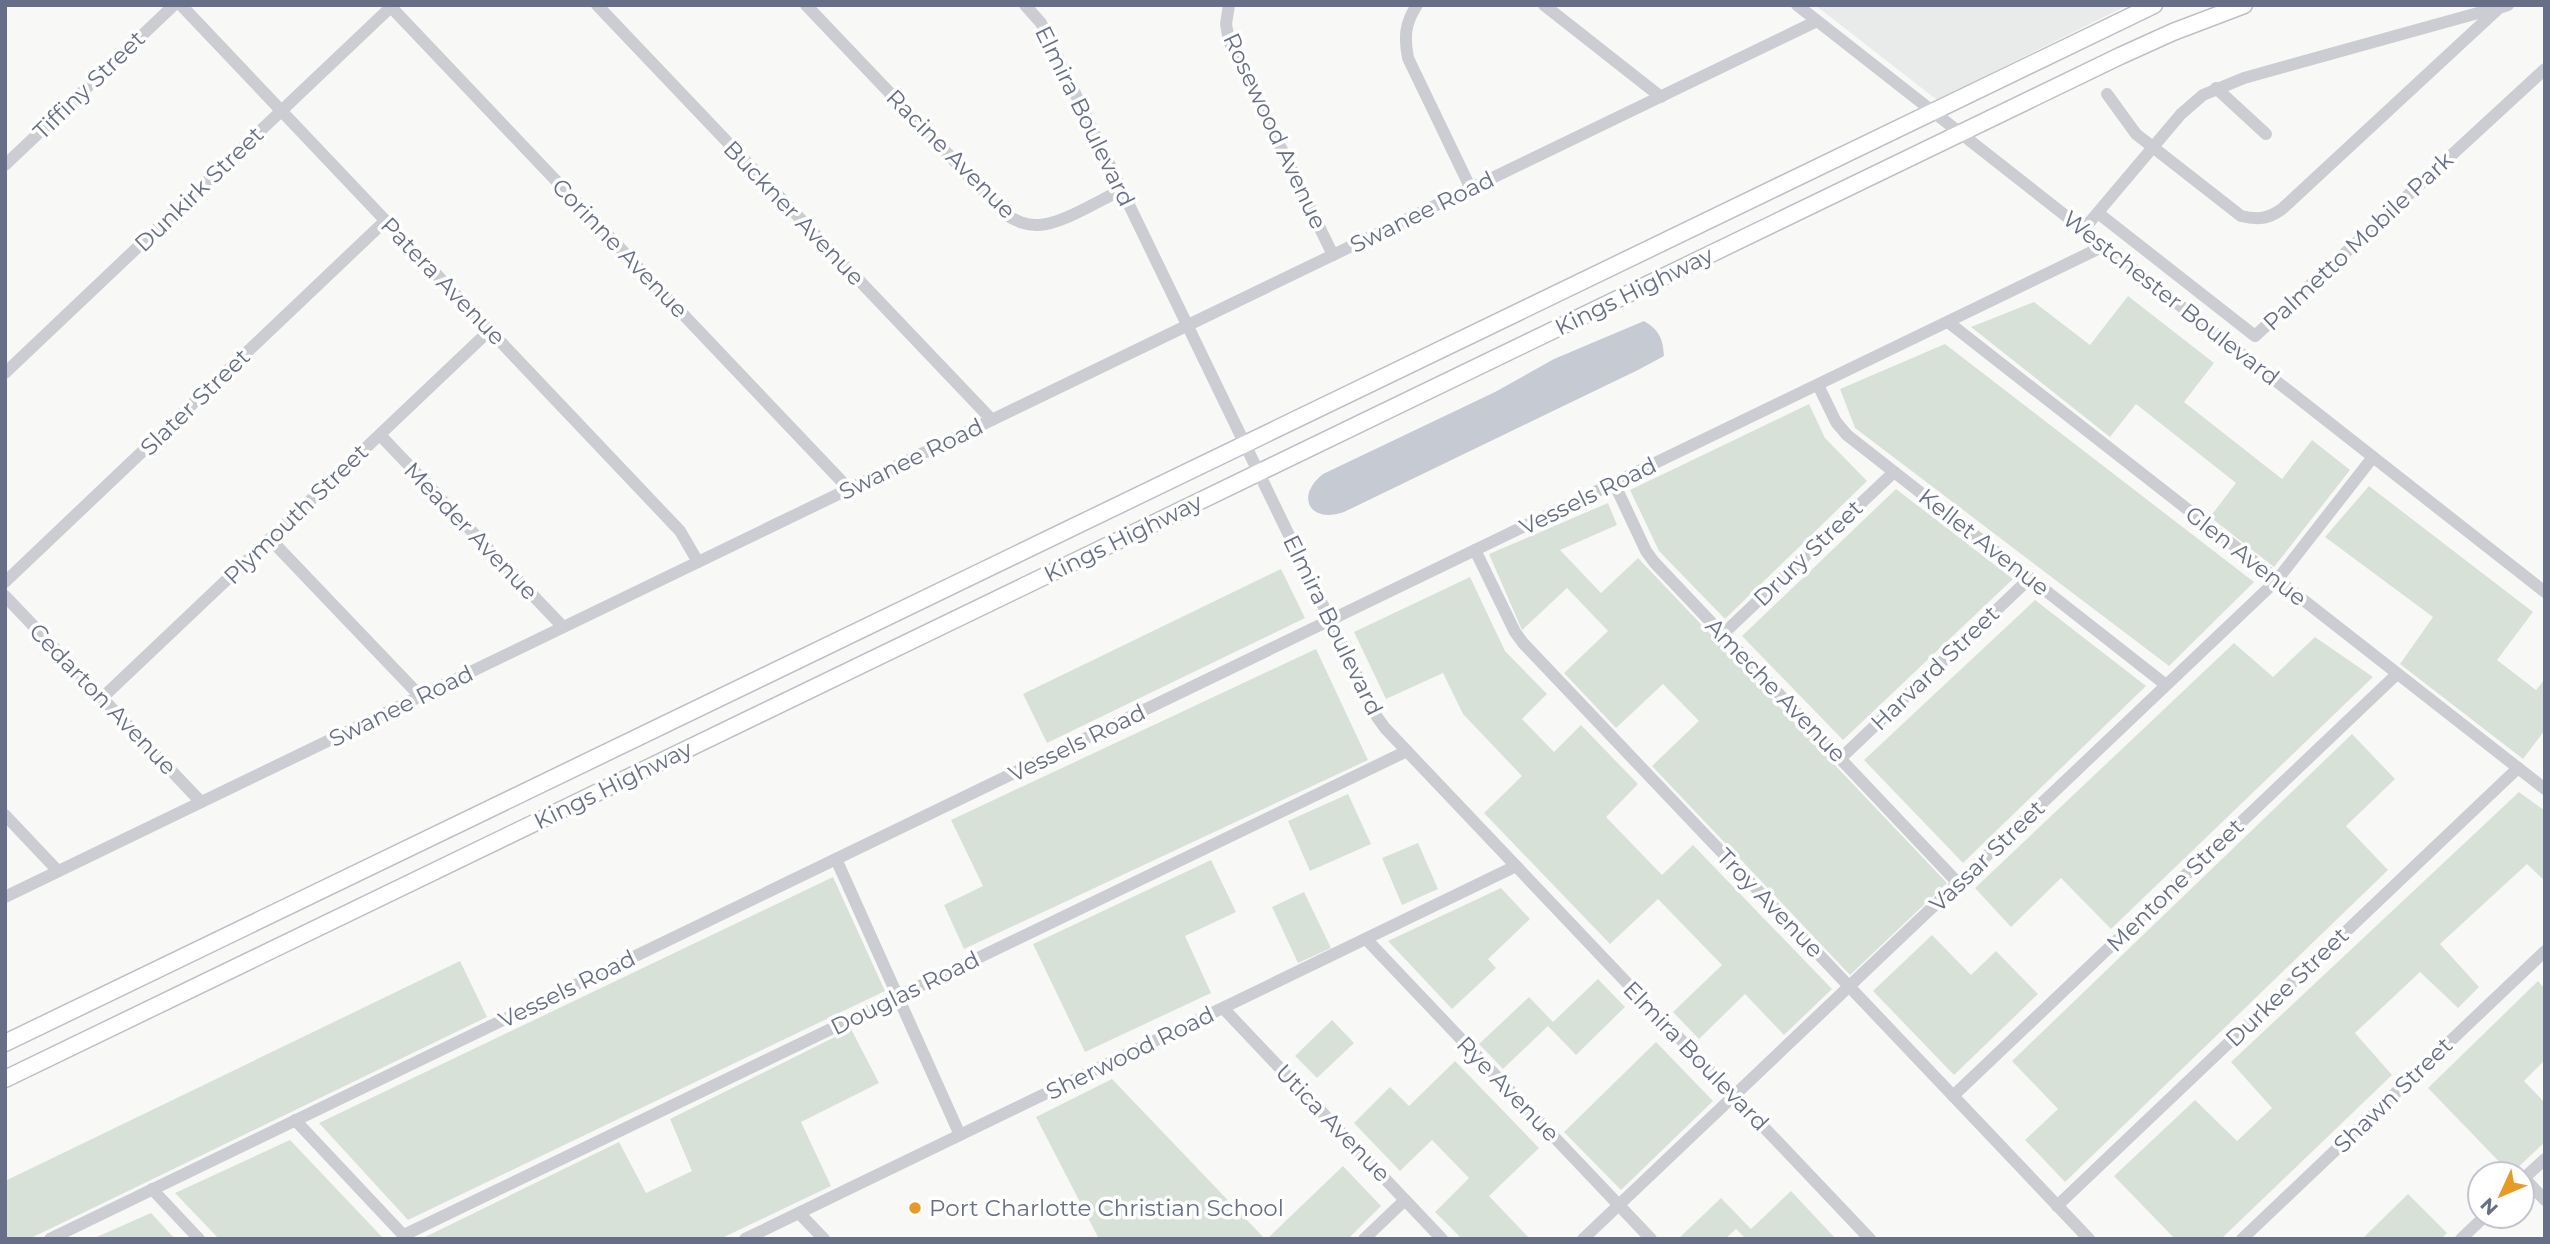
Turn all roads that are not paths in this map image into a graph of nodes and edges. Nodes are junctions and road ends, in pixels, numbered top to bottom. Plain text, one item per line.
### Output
1 (173, 5) edge
2 (181, 5) edge
3 (597, 5) edge
4 (806, 5) edge
5 (1229, 5) edge
6 (1417, 5) edge
7 (1544, 5) edge
8 (1797, 5) edge
9 (2154, 5) edge
10 (2245, 5) edge
11 (392, 6) edge
12 (2504, 6) edge
13 (1029, 7) edge
14 (1817, 22) junction
15 (2545, 69) edge
16 (2216, 88) junction
17 (2107, 94) dead end
18 (1661, 97) junction
19 (281, 111) junction
20 (1931, 111) junction
21 (1960, 134) junction
22 (2266, 134) dead end
23 (2154, 147) junction
24 (5, 165) edge
25 (1471, 189) junction
26 (1122, 190) junction
27 (2098, 214) junction
28 (385, 221) junction
29 (2083, 230) junction
30 (2104, 246) junction
31 (1333, 255) junction
32 (1948, 322) junction
33 (1188, 326) junction
34 (489, 330) junction
35 (5, 373) edge
36 (1818, 385) junction
37 (992, 420) junction
38 (380, 435) junction
39 (1244, 443) junction
40 (2373, 457) junction
41 (1894, 472) junction
42 (1259, 473) junction
43 (1614, 483) junction
44 (849, 489) junction
45 (270, 539) junction
46 (1475, 550) junction
47 (698, 562) junction
48 (2030, 578) junction
49 (2277, 580) junction
50 (5, 582) edge
51 (2545, 592) edge
52 (5, 596) edge
53 (1330, 620) junction
54 (563, 627) junction
55 (1723, 634) junction
56 (2397, 674) junction
57 (2166, 685) junction
58 (420, 696) junction
59 (102, 698) junction
60 (1407, 751) junction
61 (1841, 758) junction
62 (2518, 768) junction
63 (2545, 789) edge
64 (201, 802) junction
65 (5, 815) edge
66 (836, 859) junction
67 (1516, 866) junction
68 (58, 871) junction
69 (1958, 883) junction
70 (5, 897) edge
71 (1366, 939) junction
72 (2545, 951) edge
73 (1849, 986) junction
74 (898, 997) junction
75 (1223, 1008) junction
76 (5, 1043) edge
77 (5, 1079) edge
78 (1734, 1096) junction
79 (1953, 1096) junction
80 (295, 1120) junction
81 (960, 1135) junction
82 (152, 1189) junction
83 (1405, 1200) junction
84 (1619, 1205) junction
85 (2057, 1206) junction
86 (799, 1213) junction
87 (406, 1237) edge
88 (50, 1239) edge
89 (199, 1239) edge
90 (745, 1239) edge
91 (824, 1239) edge
92 (1364, 1239) edge
93 (1442, 1239) edge
94 (1583, 1239) edge
95 (1651, 1239) edge
96 (1870, 1239) edge
97 (2088, 1239) edge
98 (2242, 1239) edge

1 - 24 street, Tiffiny Street
2 - 19 street, Patera Avenue
3 - 37 street, Buckner Avenue
4 - 26 street, Racine Avenue
5 - 31 street, Rosewood Avenue
6 - 25 street
7 - 18 street
8 - 14 street, Westchester Boulevard
9 - 20 main road, Kings Highway
10 - 21 main road, Kings Highway
11 - 19 street, Dunkirk Street
11 - 44 street, Corinne Avenue
12 - 16 street
12 - 23 street
13 - 26 street, Elmira Boulevard
14 - 18 street, Swanee Road
14 - 20 street, Westchester Boulevard
15 - 27 street, Palmetto Mobile Park
16 - 22 street
16 - 23 street
17 - 23 street
18 - 25 street, Swanee Road
19 - 28 street, Patera Avenue
19 - 35 street, Dunkirk Street
20 - 21 street, Westchester Boulevard
20 - 39 main road, Kings Highway
21 - 29 street, Westchester Boulevard
21 - 42 main road, Kings Highway
23 - 27 street
25 - 31 street, Swanee Road
26 - 33 street, Elmira Boulevard
27 - 29 street
28 - 34 street, Patera Avenue
28 - 50 street, Slater Street
29 - 30 street, Westchester Boulevard
30 - 32 street, Vessels Road
30 - 40 street, Westchester Boulevard
31 - 33 street, Swanee Road
32 - 36 street, Vessels Road
32 - 49 street, Glen Avenue
33 - 37 street, Swanee Road
33 - 39 street, Elmira Boulevard
34 - 38 street, Plymouth Street
34 - 47 street, Patera Avenue
36 - 41 street, Kellet Avenue
36 - 43 street, Vessels Road
37 - 44 street, Swanee Road
38 - 45 street, Plymouth Street
38 - 54 street, Meader Avenue
39 - 42 street, Elmira Boulevard
39 - 76 main road, Kings Highway
40 - 49 street, Vassar Street
40 - 51 street, Westchester Boulevard
41 - 48 street, Kellet Avenue
41 - 55 street, Drury Street
42 - 53 street, Elmira Boulevard
42 - 77 main road, Kings Highway
43 - 46 street, Vessels Road
43 - 55 street, Ameche Avenue
44 - 47 street, Swanee Road
45 - 58 street
45 - 59 street, Plymouth Street
46 - 53 street, Vessels Road
46 - 73 street, Troy Avenue
47 - 54 street, Swanee Road
48 - 57 street, Kellet Avenue
48 - 61 street, Harvard Street
49 - 56 street, Glen Avenue
49 - 57 street, Vassar Street
52 - 59 street, Cedarton Avenue
53 - 60 street, Elmira Boulevard
53 - 66 street, Vessels Road
54 - 58 street, Swanee Road
55 - 61 street, Ameche Avenue
56 - 62 street, Glen Avenue
56 - 79 street, Mentone Street
57 - 69 street, Vassar Street
58 - 64 street, Swanee Road
59 - 64 street, Cedarton Avenue
60 - 67 street, Elmira Boulevard
60 - 74 street, Douglas Road
61 - 69 street, Ameche Avenue
62 - 63 street, Glen Avenue
62 - 85 street, Durkee Street
64 - 68 street, Swanee Road
65 - 68 street
66 - 74 street
66 - 80 street, Vessels Road
67 - 71 street, Sherwood Road
67 - 78 street, Elmira Boulevard
68 - 70 street, Swanee Road
69 - 73 street, Vassar Street
71 - 75 street, Sherwood Road
71 - 84 street, Rye Avenue
72 - 98 street, Shawn Street
73 - 78 street, Vassar Street
73 - 79 street, Troy Avenue
74 - 81 street
74 - 87 street, Douglas Road
75 - 81 street, Sherwood Road
75 - 83 street, Utica Avenue
78 - 84 street, Vassar Street
78 - 96 street, Elmira Boulevard
79 - 85 street, Troy Avenue
80 - 82 street, Vessels Road
80 - 87 street
81 - 86 street, Sherwood Road
82 - 88 street, Vessels Road
82 - 89 street
83 - 92 street
83 - 93 street, Utica Avenue
84 - 94 street, Vassar Street
84 - 95 street, Rye Avenue
85 - 97 street, Troy Avenue
86 - 90 street, Sherwood Road
86 - 91 street

